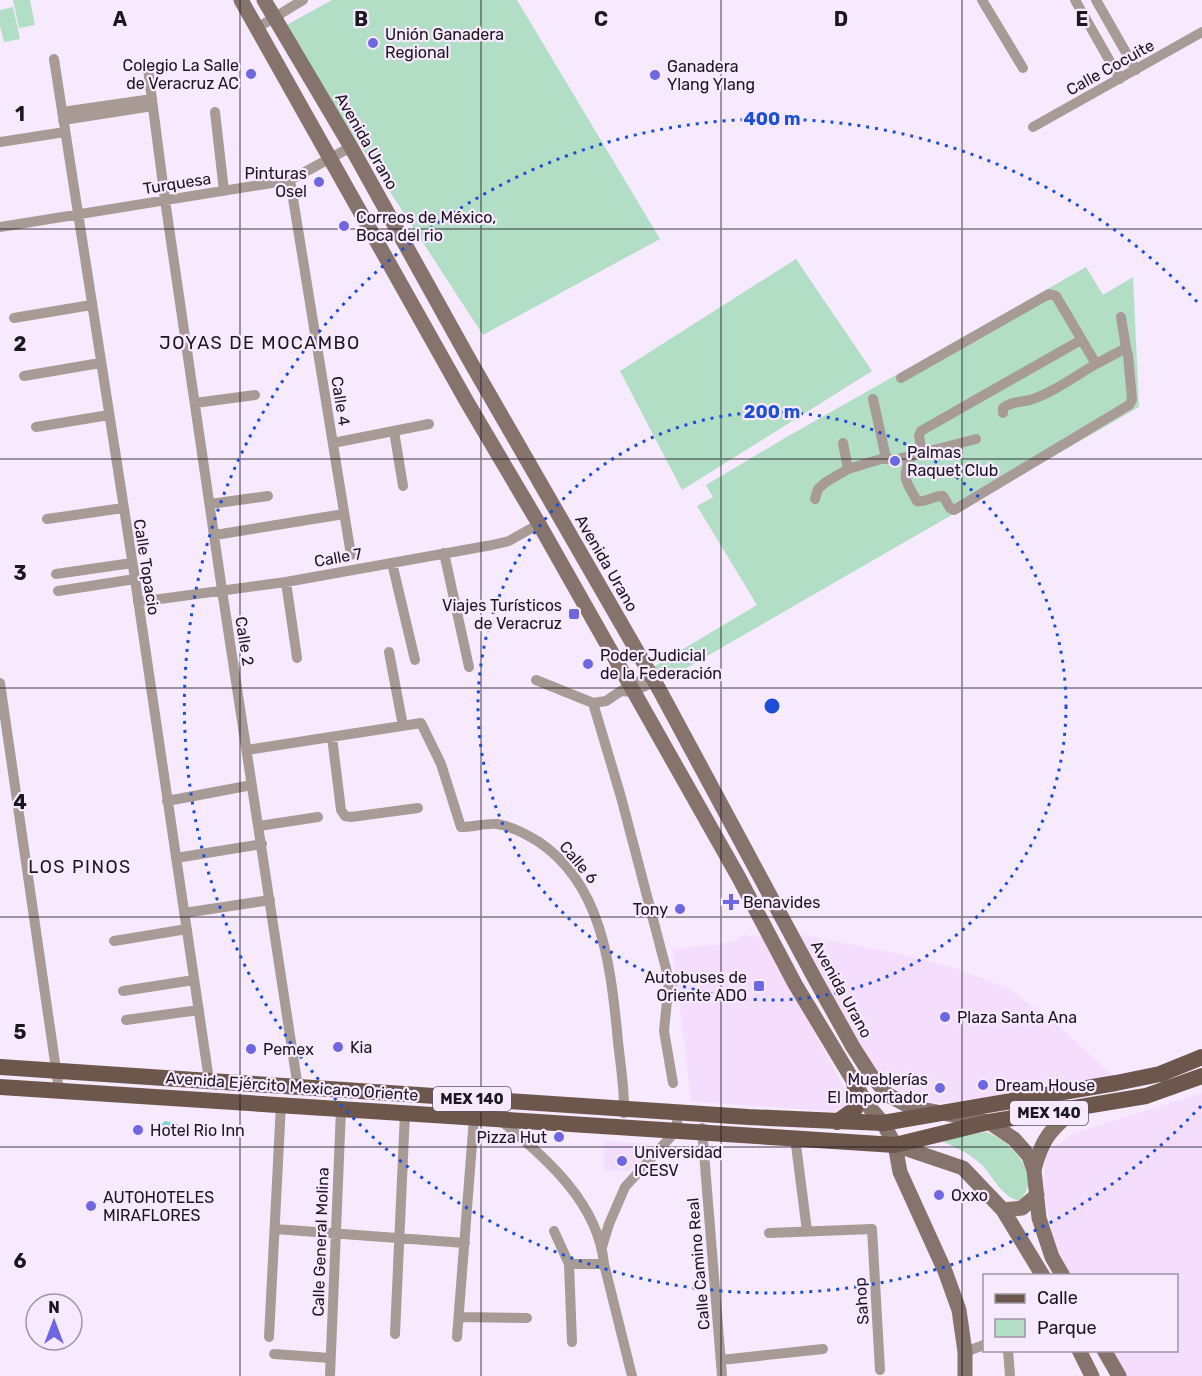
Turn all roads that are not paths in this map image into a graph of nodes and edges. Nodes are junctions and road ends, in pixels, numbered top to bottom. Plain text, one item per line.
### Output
1 (241, 0) edge
2 (264, 0) edge
3 (303, 0) edge
4 (982, 0) edge
5 (1075, 0) edge
6 (1096, 0) edge
7 (274, 17) junction
8 (257, 28) junction
9 (1202, 32) edge
10 (54, 59) dead end
11 (1023, 68) dead end
12 (148, 69) dead end
13 (1136, 70) junction
14 (1120, 79) junction
15 (152, 102) junction
16 (215, 112) dead end
17 (62, 116) junction
18 (1033, 127) dead end
19 (64, 132) junction
20 (0, 142) edge
21 (351, 147) junction
22 (330, 158) junction
23 (290, 180) junction
24 (224, 191) junction
25 (165, 200) junction
26 (77, 215) junction
27 (0, 227) edge
28 (91, 305) junction
29 (1121, 317) dead end
30 (14, 318) dead end
31 (1081, 340) junction
32 (1126, 348) junction
33 (100, 363) junction
34 (1096, 364) junction
35 (24, 376) dead end
36 (902, 378) dead end
37 (255, 395) dead end
38 (873, 399) dead end
39 (195, 403) junction
40 (1003, 413) dead end
41 (109, 415) junction
42 (429, 424) dead end
43 (36, 427) dead end
44 (394, 431) junction
45 (976, 439) dead end
46 (333, 443) junction
47 (843, 443) dead end
48 (917, 454) junction
49 (891, 458) junction
50 (848, 469) junction
51 (905, 470) junction
52 (403, 486) dead end
53 (268, 496) dead end
54 (815, 499) dead end
55 (210, 504) junction
56 (123, 508) junction
57 (344, 514) junction
58 (47, 519) dead end
59 (539, 524) junction
60 (215, 535) junction
61 (444, 553) junction
62 (351, 555) dead end
63 (132, 563) junction
64 (392, 563) junction
65 (56, 574) dead end
66 (135, 579) junction
67 (286, 582) junction
68 (597, 582) junction
69 (222, 590) junction
70 (58, 591) dead end
71 (578, 594) junction
72 (138, 602) junction
73 (389, 652) dead end
74 (297, 658) dead end
75 (415, 660) dead end
76 (469, 667) dead end
77 (653, 678) junction
78 (536, 680) dead end
79 (0, 683) edge
80 (628, 690) junction
81 (593, 703) junction
82 (403, 726) junction
83 (332, 737) junction
84 (247, 750) junction
85 (252, 785) junction
86 (167, 801) junction
87 (418, 808) dead end
88 (318, 817) dead end
89 (259, 826) junction
90 (262, 844) junction
91 (176, 858) junction
92 (270, 900) junction
93 (184, 913) junction
94 (187, 929) junction
95 (114, 940) dead end
96 (194, 980) junction
97 (123, 991) dead end
98 (199, 1010) junction
99 (126, 1020) dead end
100 (1202, 1057) edge
101 (0, 1067) edge
102 (57, 1070) junction
103 (1202, 1076) edge
104 (208, 1080) junction
105 (854, 1082) junction
106 (673, 1083) dead end
107 (0, 1087) edge
108 (298, 1088) junction
109 (58, 1090) junction
110 (281, 1104) junction
111 (1048, 1105) junction
112 (341, 1109) junction
113 (624, 1109) junction
114 (1074, 1109) junction
115 (679, 1112) junction
116 (405, 1113) junction
117 (702, 1114) junction
118 (943, 1114) junction
119 (474, 1118) junction
120 (499, 1119) junction
121 (837, 1122) junction
122 (989, 1122) junction
123 (883, 1124) junction
124 (624, 1128) junction
125 (675, 1132) junction
126 (702, 1134) junction
127 (795, 1137) junction
128 (895, 1145) junction
129 (1034, 1170) junction
130 (1037, 1195) junction
131 (1003, 1210) junction
132 (275, 1228) junction
133 (554, 1231) dead end
134 (807, 1231) junction
135 (336, 1233) junction
136 (769, 1233) dead end
137 (399, 1238) junction
138 (465, 1244) junction
139 (602, 1247) junction
140 (569, 1264) junction
141 (604, 1264) junction
142 (1042, 1274) edge
143 (1062, 1274) edge
144 (459, 1317) junction
145 (527, 1318) dead end
146 (395, 1334) dead end
147 (269, 1337) dead end
148 (457, 1337) dead end
149 (572, 1342) dead end
150 (983, 1345) edge
151 (823, 1349) dead end
152 (965, 1352) junction
153 (1008, 1352) edge
154 (1080, 1352) edge
155 (1105, 1352) edge
156 (274, 1354) dead end
157 (330, 1358) junction
158 (721, 1360) junction
159 (880, 1370) dead end
160 (631, 1372) edge
161 (330, 1376) edge
162 (622, 1376) edge
163 (722, 1376) edge
164 (965, 1376) edge
165 (1010, 1376) edge
166 (1092, 1376) edge
167 (1119, 1376) edge

1 - 8 main road
2 - 7 main road, Avenida Urano
3 - 7 street
4 - 11 street
5 - 14 street
6 - 13 street
7 - 8 street
7 - 21 main road, Avenida Urano
8 - 22 main road
9 - 13 street, Calle Cocuite
10 - 17 street, Calle Topacio
12 - 15 street, Calle 2
13 - 14 street, Calle Cocuite
14 - 18 street, Calle Cocuite
15 - 17 street
15 - 25 street, Calle 2
16 - 24 street
17 - 19 street, Calle Topacio
19 - 20 street
19 - 26 street, Calle Topacio
21 - 22 street, Turquesa
21 - 68 main road, Avenida Urano
22 - 23 street, Turquesa
22 - 59 main road
23 - 24 street, Turquesa
23 - 46 street, Calle 4
24 - 25 street, Turquesa
25 - 26 street, Turquesa
25 - 39 street, Calle 2
26 - 27 street, Turquesa
26 - 28 street, Calle Topacio
28 - 30 street
28 - 33 street, Calle Topacio
29 - 32 street
31 - 34 street
31 - 36 street
31 - 48 street
32 - 34 street
32 - 51 street
33 - 35 street
33 - 41 street, Calle Topacio
34 - 40 street
37 - 39 street
38 - 49 street
39 - 55 street, Calle 2
41 - 43 street
41 - 56 street, Calle Topacio
42 - 44 street
44 - 46 street
44 - 52 street
45 - 48 street
46 - 57 street, Calle 4
47 - 50 street
48 - 49 street
48 - 51 street
49 - 50 street
49 - 51 street
50 - 54 street
53 - 55 street
55 - 60 street, Calle 2
56 - 58 street
56 - 63 street, Calle Topacio
57 - 60 street
57 - 62 street, Calle 4
59 - 61 street, Calle 7
59 - 71 main road
60 - 69 street, Calle 2
61 - 64 street, Calle 7
61 - 76 street
63 - 65 street
63 - 66 street, Calle Topacio
64 - 67 street, Calle 7
64 - 75 street
66 - 70 street
66 - 72 street, Calle Topacio
67 - 69 street, Calle 7
67 - 74 street
68 - 71 main road
68 - 77 main road, Avenida Urano
69 - 72 street, Calle 7
69 - 84 street, Calle 2
71 - 80 main road
72 - 86 street, Calle Topacio
73 - 82 street
77 - 80 street
77 - 118 main road, Avenida Urano
78 - 81 street
79 - 102 street
80 - 81 street
80 - 105 main road
81 - 106 street
82 - 83 street, Calle 6
82 - 113 street, Calle 6
83 - 84 street, Calle 6
83 - 87 street
84 - 85 street, Calle 2
85 - 86 street
85 - 89 street, Calle 2
86 - 91 street, Calle Topacio
88 - 89 street
89 - 90 street, Calle 2
90 - 91 street
90 - 92 street, Calle 2
91 - 93 street, Calle Topacio
92 - 93 street
92 - 108 street, Calle 2
93 - 94 street, Calle Topacio
94 - 95 street
94 - 96 street, Calle Topacio
96 - 97 street
96 - 98 street, Calle Topacio
98 - 99 street
98 - 104 street, Calle Topacio
100 - 111 main road, MEX 140
101 - 102 main road, Avenida Ejército Mexicano Oriente / MEX 140
102 - 104 main road, Avenida Ejército Mexicano Oriente / MEX 140
102 - 109 street
103 - 114 main road, MEX 140
104 - 108 main road, Avenida Ejército Mexicano Oriente / MEX 140
105 - 121 main road
105 - 123 main road
107 - 109 main road, Avenida Ejército Mexicano Oriente / MEX 140
108 - 113 main road, Avenida Ejército Mexicano Oriente / MEX 140
109 - 110 main road, Avenida Ejército Mexicano Oriente / MEX 140
110 - 112 main road, Avenida Ejército Mexicano Oriente / MEX 140
110 - 132 street
111 - 114 main road, MEX 140
111 - 118 main road, MEX 140
111 - 122 main road, MEX 140
112 - 116 main road, Avenida Ejército Mexicano Oriente / MEX 140
112 - 135 street, Calle General Molina
113 - 115 main road, Avenida Ejército Mexicano Oriente / MEX 140
113 - 124 street, Calle 6
114 - 129 main road
115 - 117 main road, Avenida Ejército Mexicano Oriente / MEX 140
115 - 125 street
116 - 119 main road, Avenida Ejército Mexicano Oriente / MEX 140
116 - 137 street
117 - 121 main road, Avenida Ejército Mexicano Oriente / MEX 140
117 - 126 street, Calle Camino Real
118 - 122 main road, Avenida Urano
118 - 123 main road, Avenida Ejército Mexicano Oriente / MEX 140
119 - 120 main road, Avenida Ejército Mexicano Oriente / MEX 140
119 - 138 street
120 - 124 main road, Avenida Ejército Mexicano Oriente / MEX 140
120 - 139 street
121 - 123 main road, Avenida Ejército Mexicano Oriente / MEX 140
122 - 128 main road, MEX 140
122 - 129 main road
123 - 128 main road
124 - 125 main road, Avenida Ejército Mexicano Oriente / MEX 140
125 - 126 main road, Avenida Ejército Mexicano Oriente / MEX 140
125 - 139 street
126 - 127 main road, Avenida Ejército Mexicano Oriente / MEX 140
126 - 158 street, Calle Camino Real
127 - 128 main road, Avenida Ejército Mexicano Oriente / MEX 140
127 - 134 street
128 - 131 main road
128 - 152 main road
129 - 130 main road
130 - 131 main road
130 - 143 main road
131 - 142 main road
132 - 135 street
132 - 147 street
133 - 140 street
134 - 136 street
134 - 159 street, Sahop
135 - 137 street
135 - 157 street, Calle General Molina
137 - 138 street
137 - 146 street
138 - 144 street
139 - 141 street
140 - 141 street
140 - 149 street
141 - 160 street
144 - 145 street
144 - 148 street
150 - 152 street
151 - 158 street
152 - 164 main road
153 - 165 street
154 - 166 main road
155 - 167 main road
156 - 157 street
157 - 161 street, Calle General Molina
158 - 163 street, Calle Camino Real
160 - 162 street

